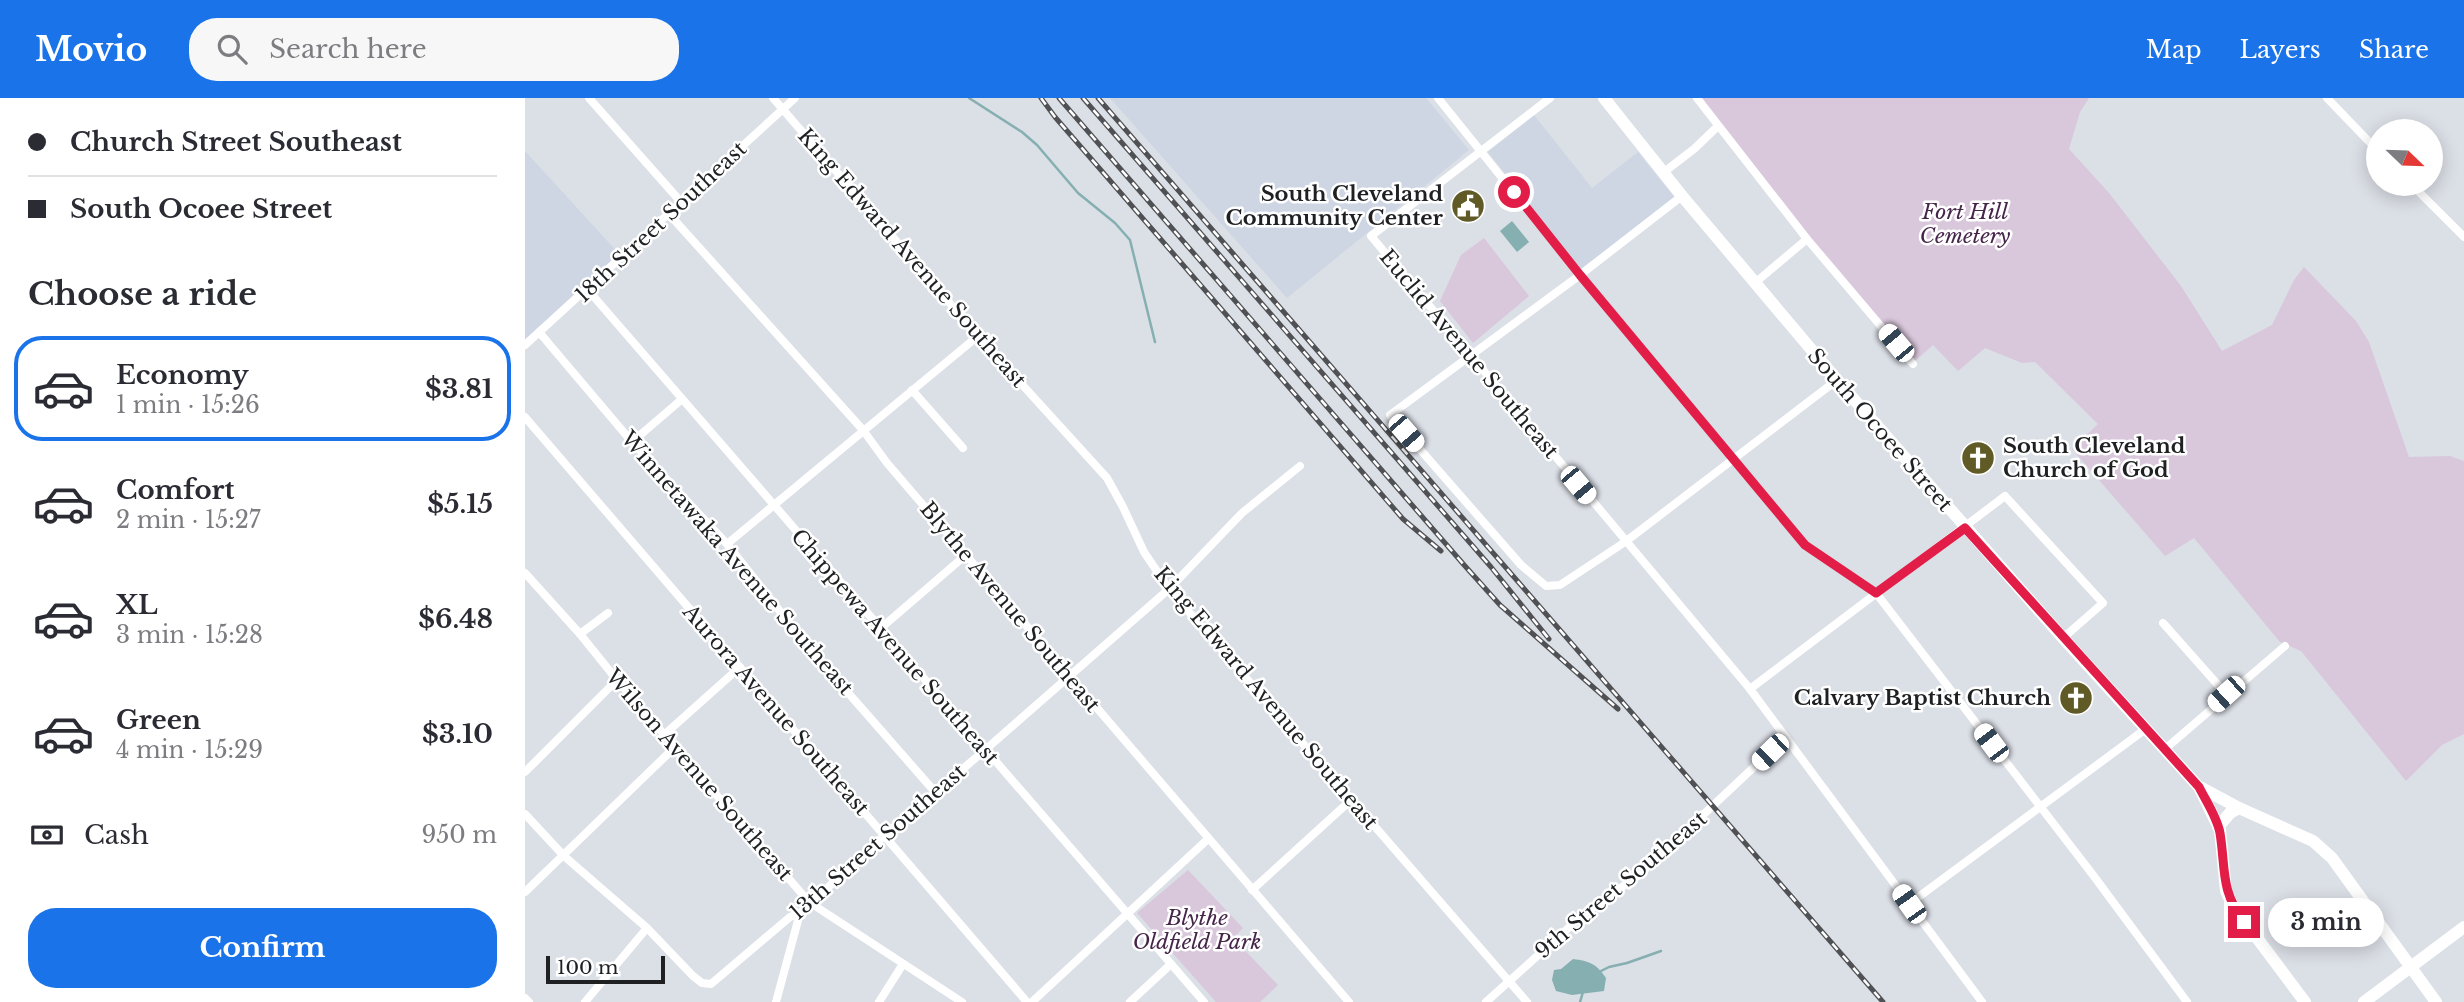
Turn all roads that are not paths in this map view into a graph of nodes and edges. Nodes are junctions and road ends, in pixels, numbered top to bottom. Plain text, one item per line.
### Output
1 (589, 98) edge
2 (773, 98) edge
3 (795, 98) edge
4 (1438, 98) edge
5 (1550, 98) edge
6 (1604, 98) edge
7 (1696, 98) edge
8 (2327, 98) edge
9 (783, 110) junction
10 (1718, 126) junction
11 (2366, 139) edge
12 (1482, 151) junction
13 (1664, 172) junction
14 (1682, 196) junction
15 (2423, 196) edge
16 (681, 202) junction
17 (669, 214) junction
18 (2464, 237) edge
19 (1807, 239) junction
20 (1580, 275) junction
21 (1756, 282) junction
22 (588, 290) junction
23 (539, 332) junction
24 (978, 336) junction
25 (525, 345) edge
26 (1471, 355) junction
27 (1913, 364) dead end
28 (1837, 380) junction
29 (912, 390) junction
30 (681, 400) junction
31 (525, 417) edge
32 (863, 430) junction
33 (632, 442) junction
34 (963, 448) dead end
35 (1733, 458) junction
36 (1300, 466) dead end
37 (773, 506) junction
38 (1965, 528) junction
39 (1625, 542) junction
40 (726, 544) junction
41 (967, 554) junction
42 (525, 573) edge
43 (1169, 589) junction
44 (1876, 593) junction
45 (607, 612) dead end
46 (2163, 623) dead end
47 (881, 628) junction
48 (580, 634) junction
49 (2063, 638) junction
50 (2285, 646) dead end
51 (740, 667) junction
52 (1069, 677) junction
53 (617, 680) junction
54 (1750, 689) junction
55 (2226, 694) junction
56 (2147, 728) junction
57 (664, 734) junction
58 (1786, 737) junction
59 (675, 747) junction
60 (2165, 749) junction
61 (985, 750) junction
62 (525, 772) edge
63 (2199, 787) junction
64 (935, 792) junction
65 (1351, 800) junction
66 (2040, 807) junction
67 (2239, 808) junction
68 (525, 814) edge
69 (2218, 827) junction
70 (885, 835) junction
71 (1208, 839) junction
72 (563, 856) junction
73 (1252, 890) junction
74 (525, 892) edge
75 (809, 902) junction
76 (1909, 904) junction
77 (800, 913) junction
78 (1127, 913) junction
79 (2464, 927) edge
80 (647, 928) junction
81 (903, 964) junction
82 (1171, 964) junction
83 (2411, 966) junction
84 (1508, 981) junction
85 (525, 998) edge
86 (529, 1002) edge
87 (585, 1002) edge
88 (776, 1002) edge
89 (879, 1002) edge
90 (962, 1002) edge
91 (1030, 1002) edge
92 (1130, 1002) edge
93 (1204, 1002) edge
94 (1349, 1002) edge
95 (1486, 1002) edge
96 (1527, 1002) edge
97 (1982, 1002) edge
98 (2187, 1002) edge
99 (2305, 1002) edge
100 (2364, 1002) edge
101 (2437, 1002) edge

1 - 16 street
2 - 9 street, King Edward Avenue Southeast
3 - 9 street, 18th Street Southeast
4 - 12 street
5 - 12 street
6 - 13 street, South Ocoee Street
7 - 10 street
8 - 11 street
9 - 16 street, 18th Street Southeast
9 - 24 street, King Edward Avenue Southeast
10 - 13 street
10 - 19 street
12 - 20 street
12 - 26 street, Euclid Avenue Southeast
13 - 14 street, South Ocoee Street
14 - 20 street
14 - 21 street, South Ocoee Street
15 - 18 street
16 - 17 street, 18th Street Southeast
17 - 22 street, 18th Street Southeast
17 - 32 street, Blythe Avenue Southeast
19 - 21 street
19 - 27 street
20 - 26 street
20 - 35 street
21 - 28 street, South Ocoee Street
22 - 23 street, 18th Street Southeast
22 - 30 street, Chippewa Avenue Southeast
23 - 25 street, 18th Street Southeast
23 - 33 street, Winnetawaka Avenue Southeast
24 - 29 street
24 - 43 street, King Edward Avenue Southeast
26 - 39 street, Euclid Avenue Southeast
26 - 39 street
28 - 35 street
28 - 38 street, South Ocoee Street
29 - 32 street
29 - 34 street
30 - 33 street
30 - 37 street, Chippewa Avenue Southeast
31 - 51 street, Aurora Avenue Southeast
32 - 37 street
32 - 41 street, Blythe Avenue Southeast
33 - 40 street, Winnetawaka Avenue Southeast
35 - 39 street
35 - 44 street
36 - 43 street, 13th Street Southeast
37 - 40 street
37 - 47 street, Chippewa Avenue Southeast
38 - 44 street
38 - 49 street, South Ocoee Street
38 - 49 street
39 - 54 street, Euclid Avenue Southeast
40 - 64 street, Winnetawaka Avenue Southeast
41 - 47 street
41 - 52 street, Blythe Avenue Southeast
42 - 48 street, Wilson Avenue Southeast
43 - 52 street, 13th Street Southeast
43 - 65 street, King Edward Avenue Southeast
44 - 54 street
44 - 66 street
45 - 48 street
46 - 55 street
47 - 61 street, Chippewa Avenue Southeast
48 - 53 street, Wilson Avenue Southeast
49 - 56 street, South Ocoee Street
50 - 55 street
51 - 57 street
51 - 70 street, Aurora Avenue Southeast
52 - 61 street, 13th Street Southeast
52 - 71 street, Blythe Avenue Southeast
53 - 57 street, Wilson Avenue Southeast
53 - 62 street
54 - 58 street, Euclid Avenue Southeast
55 - 60 street
56 - 60 street, South Ocoee Street
56 - 66 street
57 - 59 street, Wilson Avenue Southeast
58 - 76 street, Euclid Avenue Southeast
58 - 84 street, 9th Street Southeast
59 - 72 street
59 - 75 street, Wilson Avenue Southeast
60 - 63 street, South Ocoee Street
61 - 64 street, 13th Street Southeast
61 - 78 street, Chippewa Avenue Southeast
63 - 67 street
63 - 69 street, South Ocoee Street
64 - 70 street, 13th Street Southeast
65 - 73 street
65 - 84 street, King Edward Avenue Southeast
66 - 76 street
66 - 98 street
67 - 69 street
67 - 83 street
68 - 72 street
69 - 99 street, South Ocoee Street
70 - 75 street, 13th Street Southeast
70 - 91 street, Aurora Avenue Southeast
71 - 73 street, Blythe Avenue Southeast
71 - 78 street
72 - 74 street
72 - 80 street
73 - 94 street, Blythe Avenue Southeast
75 - 77 street, 13th Street Southeast
75 - 81 street, Wilson Avenue Southeast
76 - 97 street, Euclid Avenue Southeast
77 - 80 street, 13th Street Southeast
77 - 88 street
78 - 82 street, Chippewa Avenue Southeast
78 - 91 street
79 - 83 street
80 - 87 street
81 - 89 street
81 - 90 street, Wilson Avenue Southeast
82 - 92 street
82 - 93 street, Chippewa Avenue Southeast
83 - 100 street
83 - 101 street
84 - 95 street, 9th Street Southeast
84 - 96 street, King Edward Avenue Southeast
85 - 86 street

